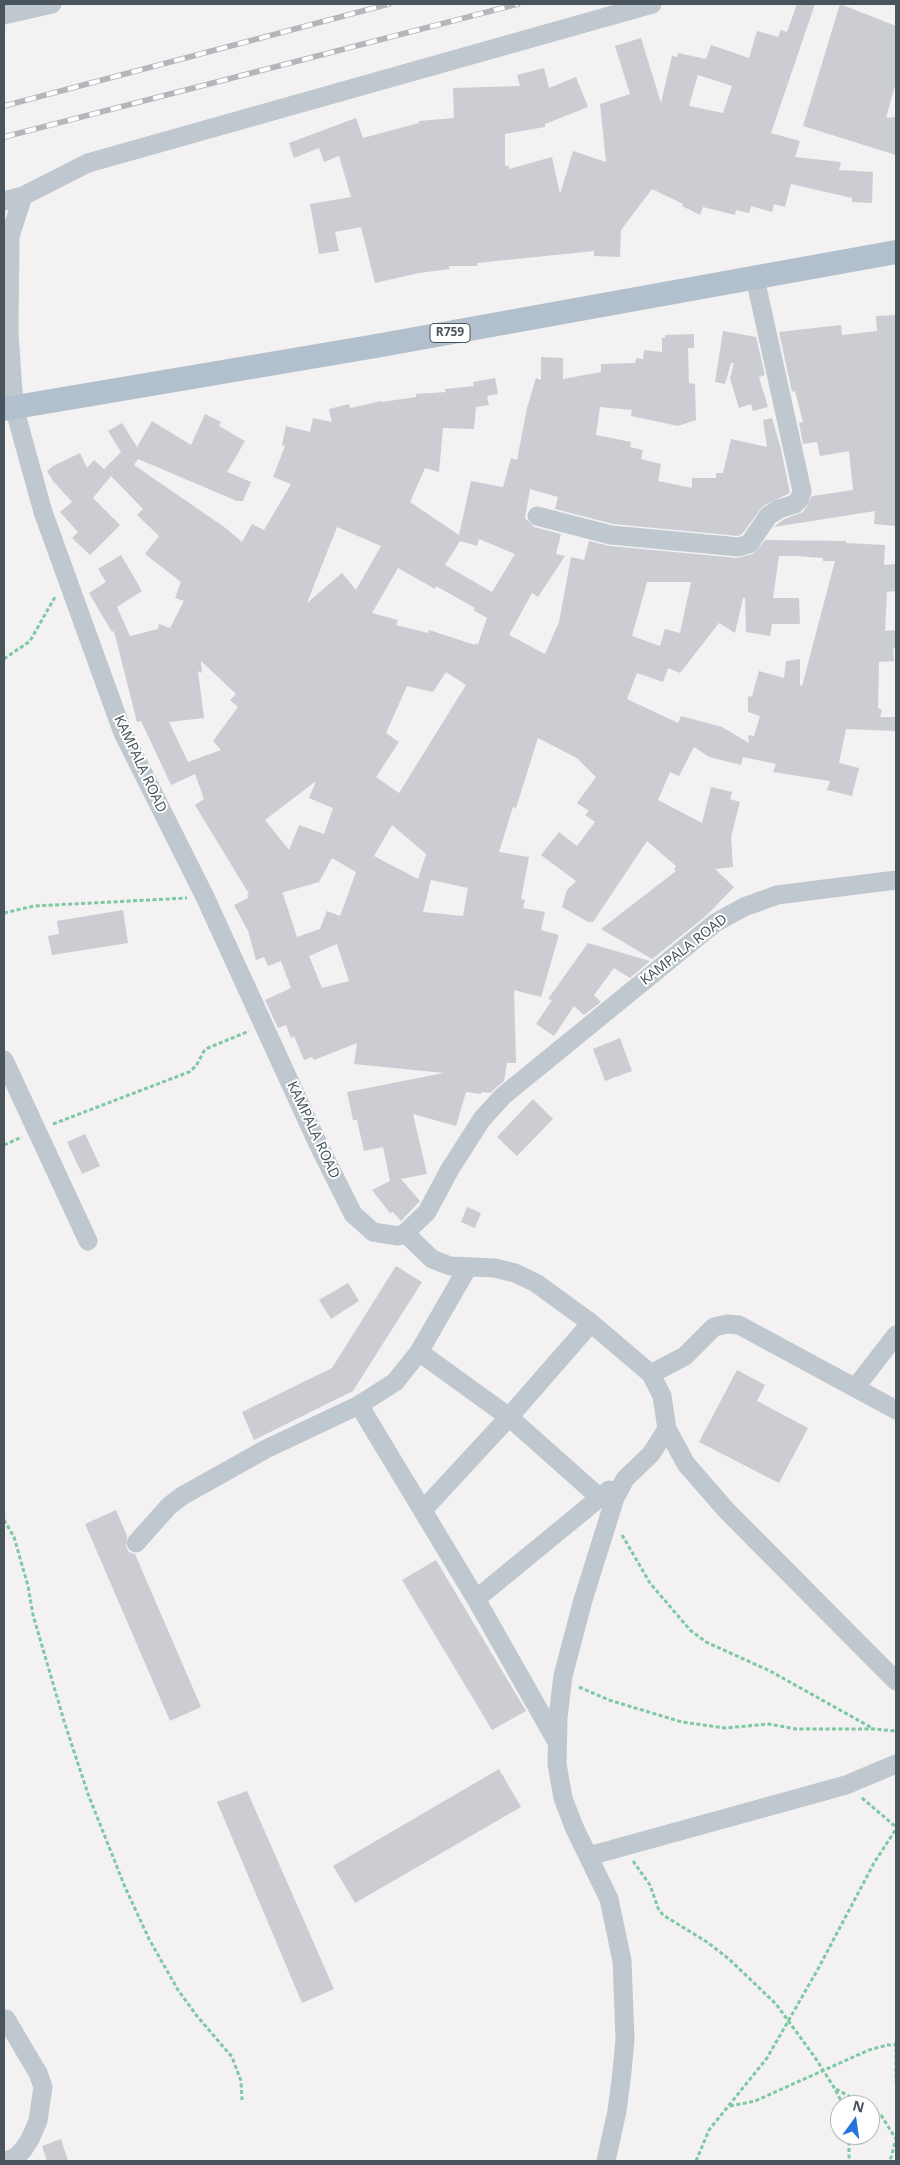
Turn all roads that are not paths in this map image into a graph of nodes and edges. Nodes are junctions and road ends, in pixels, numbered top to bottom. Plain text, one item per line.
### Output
1 (52, 4) edge
2 (652, 4) edge
3 (4, 15) edge
4 (23, 196) junction
5 (4, 201) edge
6 (896, 252) edge
7 (755, 278) junction
8 (9, 408) edge
9 (537, 516) dead end
10 (896, 880) edge
11 (4, 1060) edge
12 (405, 1233) junction
13 (88, 1241) dead end
14 (468, 1267) junction
15 (591, 1323) junction
16 (896, 1335) edge
17 (419, 1352) junction
18 (651, 1374) junction
19 (855, 1388) junction
20 (359, 1405) junction
21 (896, 1410) edge
22 (509, 1417) junction
23 (667, 1429) junction
24 (625, 1478) junction
25 (599, 1496) junction
26 (423, 1510) junction
27 (136, 1543) dead end
28 (476, 1598) junction
29 (896, 1681) edge
30 (556, 1742) junction
31 (896, 1764) edge
32 (589, 1856) junction
33 (6, 2019) dead end
34 (6, 2161) edge
35 (606, 2161) edge

1 - 3 street
2 - 4 street
4 - 5 street
4 - 8 street, KAMPALA ROAD
6 - 7 main road, R759
7 - 8 main road, R759
7 - 9 street
8 - 12 street, KAMPALA ROAD
10 - 12 street, KAMPALA ROAD
11 - 13 street
12 - 14 street
14 - 15 street
14 - 17 street
15 - 18 street
15 - 22 street
16 - 19 street
17 - 20 street
17 - 22 street
18 - 19 street
18 - 23 street
19 - 21 street
20 - 26 street
20 - 27 street
22 - 25 street
22 - 26 street
23 - 24 street
23 - 29 street
24 - 25 street
24 - 30 street
25 - 28 street
26 - 28 street
28 - 30 street
30 - 32 street
31 - 32 street
32 - 35 street
33 - 34 street

